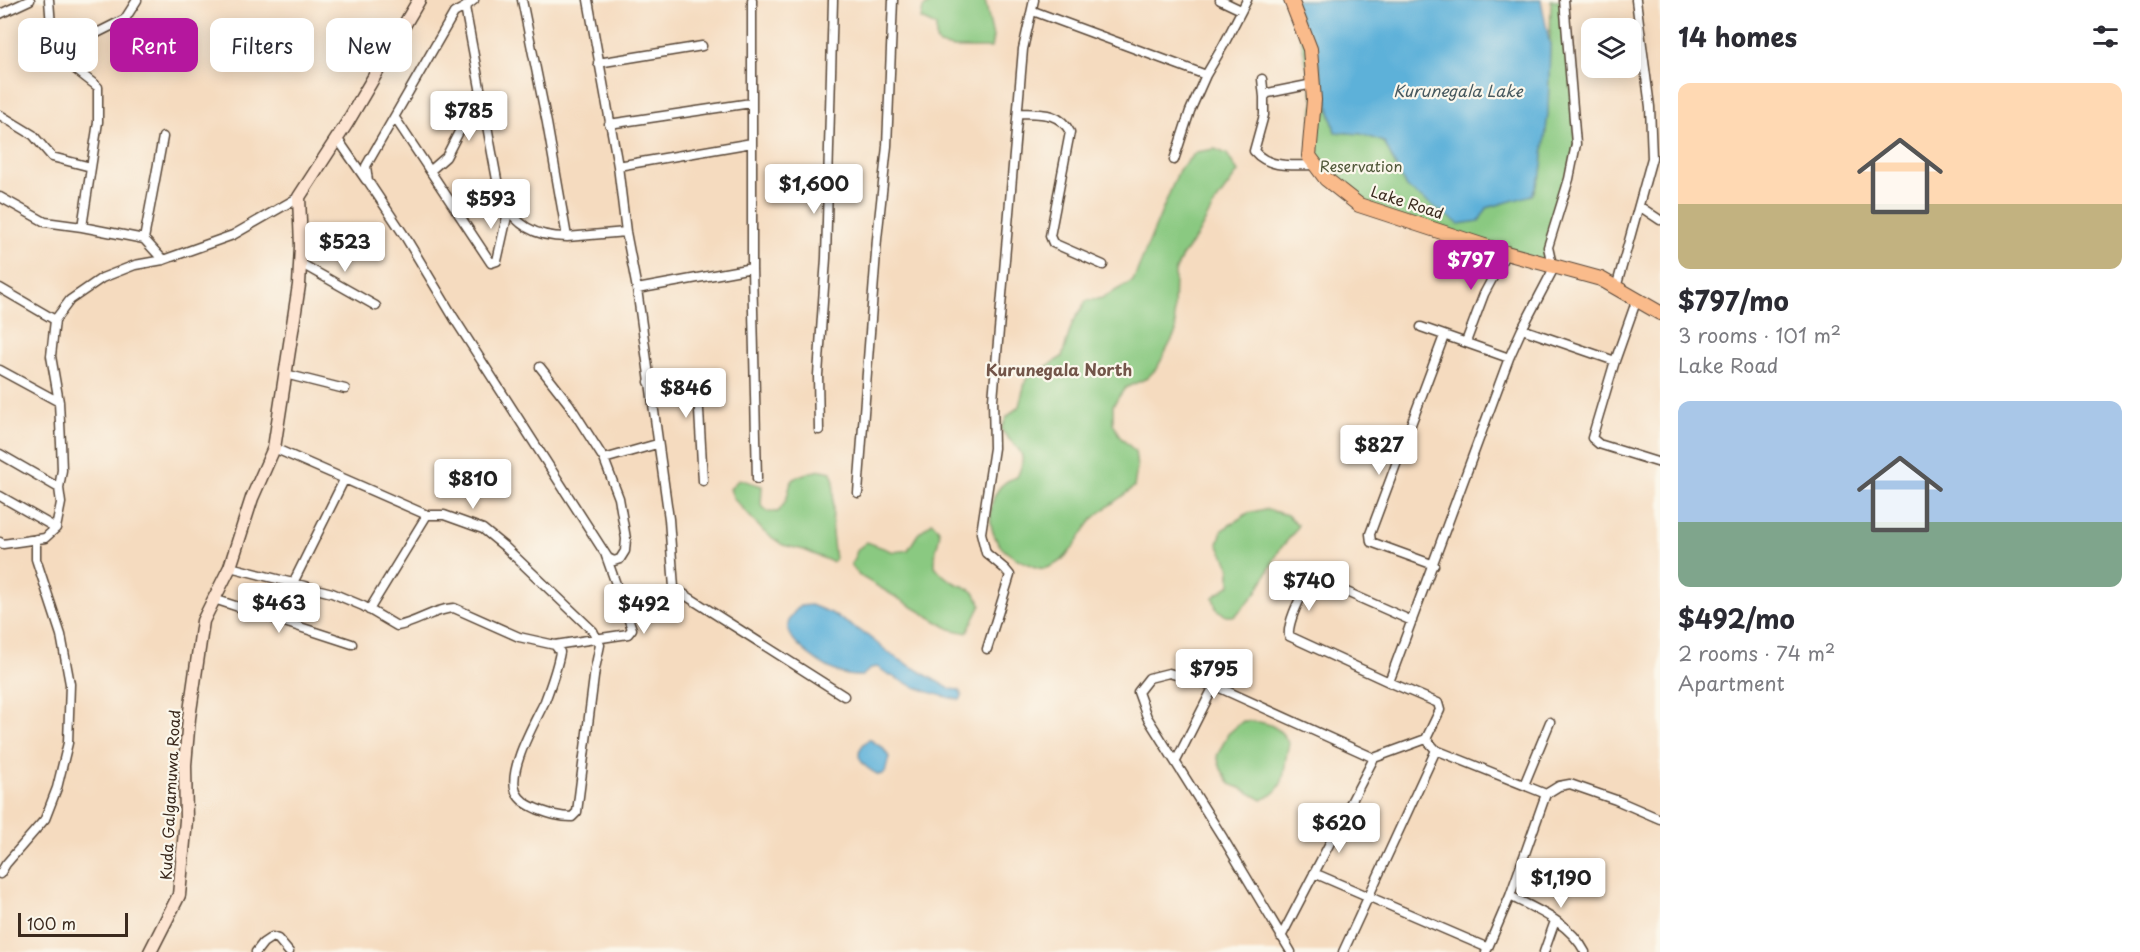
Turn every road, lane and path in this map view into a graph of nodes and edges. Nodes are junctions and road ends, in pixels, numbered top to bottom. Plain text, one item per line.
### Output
1 (30, 0) edge
2 (48, 0) edge
3 (137, 0) edge
4 (419, 0) edge
5 (474, 0) edge
6 (522, 0) edge
7 (588, 0) edge
8 (752, 0) edge
9 (833, 0) edge
10 (893, 0) edge
11 (1034, 0) edge
12 (1220, 0) edge
13 (1247, 0) edge
14 (1291, 0) edge
15 (1564, 0) edge
16 (1636, 0) edge
17 (465, 7) junction
18 (1241, 10) junction
19 (1032, 11) junction
20 (0, 14) edge
21 (50, 18) edge
22 (98, 32) edge
23 (702, 46) dead end
24 (598, 63) junction
25 (79, 72) edge
26 (1206, 75) junction
27 (1262, 79) dead end
28 (1313, 84) junction
29 (480, 91) junction
30 (1264, 97) junction
31 (751, 103) junction
32 (1018, 113) junction
33 (0, 115) edge
34 (395, 118) junction
35 (609, 124) junction
36 (164, 137) dead end
37 (337, 138) junction
38 (752, 142) junction
39 (1656, 159) edge
40 (1174, 160) dead end
41 (1316, 165) junction
42 (618, 166) junction
43 (91, 167) junction
44 (430, 171) junction
45 (372, 187) junction
46 (0, 196) edge
47 (298, 197) junction
48 (1639, 206) junction
49 (508, 212) junction
50 (1660, 220) edge
51 (82, 227) junction
52 (626, 232) junction
53 (567, 237) junction
54 (144, 239) junction
55 (1506, 253) junction
56 (163, 260) junction
57 (300, 263) junction
58 (1103, 265) dead end
59 (1554, 266) junction
60 (752, 268) junction
61 (0, 288) edge
62 (1616, 288) junction
63 (637, 289) junction
64 (1637, 299) junction
65 (376, 306) dead end
66 (1660, 313) edge
67 (55, 320) junction
68 (1421, 327) dead end
69 (1522, 329) junction
70 (1444, 336) junction
71 (1466, 342) junction
72 (1509, 358) junction
73 (1615, 361) junction
74 (540, 367) dead end
75 (0, 370) edge
76 (285, 374) junction
77 (649, 382) junction
78 (345, 389) dead end
79 (59, 402) junction
80 (819, 430) dead end
81 (657, 444) junction
82 (274, 448) junction
83 (0, 454) edge
84 (604, 459) junction
85 (1660, 463) edge
86 (757, 479) dead end
87 (344, 480) junction
88 (704, 481) dead end
89 (59, 488) junction
90 (858, 493) dead end
91 (0, 496) edge
92 (427, 515) junction
93 (56, 528) junction
94 (36, 539) junction
95 (0, 542) edge
96 (604, 551) junction
97 (1434, 565) junction
98 (230, 567) junction
99 (293, 583) junction
100 (214, 599) junction
101 (369, 610) junction
102 (1412, 621) junction
103 (598, 638) junction
104 (352, 644) dead end
105 (555, 645) junction
106 (987, 649) dead end
107 (1389, 682) junction
108 (1214, 686) junction
109 (844, 696) dead end
110 (1550, 722) dead end
111 (1426, 739) junction
112 (1436, 750) junction
113 (1374, 758) junction
114 (1176, 761) junction
115 (1524, 785) junction
116 (1546, 794) junction
117 (1660, 819) edge
118 (1314, 873) junction
119 (0, 874) edge
120 (1368, 896) junction
121 (1510, 896) junction
122 (1555, 921) junction
123 (1281, 937) junction
124 (1487, 950) edge
125 (150, 952) edge
126 (256, 952) edge
127 (289, 952) edge
128 (1291, 952) edge
129 (1343, 952) edge
130 (1544, 952) edge
131 (1585, 952) edge

1 - 20 street
2 - 21 street
3 - 22 street
4 - 37 street
5 - 17 street
6 - 53 street
7 - 24 street
8 - 31 street
9 - 80 street
10 - 90 street
11 - 19 street
12 - 18 street
13 - 18 street
14 - 28 main road
15 - 59 street
16 - 39 street
17 - 29 street
17 - 34 street
18 - 26 street
19 - 26 street
19 - 32 street
23 - 24 street
24 - 35 street
25 - 43 street
26 - 40 street
27 - 30 street
28 - 30 street
28 - 41 main road
29 - 44 street
29 - 49 street
30 - 41 street
31 - 35 street
31 - 38 street
32 - 58 street
32 - 106 street
33 - 43 street
34 - 44 street
34 - 45 street
35 - 42 street
36 - 54 street
37 - 45 street
37 - 47 street
38 - 42 street
38 - 60 street
39 - 48 street
41 - 55 main road, Lake Road
42 - 52 street
43 - 51 street
44 - 49 street
45 - 96 street
46 - 51 street
47 - 56 street
47 - 57 street, Kuda Galgamuwa Road
48 - 50 street
48 - 62 street
49 - 53 street
51 - 54 street
52 - 53 street
52 - 63 street
54 - 56 street
55 - 59 main road, Lake Road
55 - 71 street
56 - 67 street
57 - 65 street
57 - 76 street, Kuda Galgamuwa Road
59 - 62 main road, Lake Road
59 - 69 street
60 - 63 street
60 - 86 street
61 - 67 street
62 - 64 main road, Lake Road
63 - 77 street
64 - 66 main road, Lake Road
64 - 73 street
67 - 79 street
68 - 70 street
69 - 72 street
69 - 73 street
70 - 71 street
70 - 97 street
71 - 72 street
72 - 97 street
73 - 85 street
74 - 84 street
75 - 79 street
76 - 78 street
76 - 82 street, Kuda Galgamuwa Road
77 - 81 street
77 - 88 street
79 - 89 street
81 - 84 street
81 - 109 street
82 - 87 street
82 - 98 street, Kuda Galgamuwa Road
83 - 89 street
84 - 96 street
87 - 92 street
87 - 99 street
89 - 93 street
91 - 93 street
92 - 101 street
92 - 103 street
93 - 94 street
94 - 95 street
94 - 119 street
96 - 103 street
97 - 102 street
98 - 99 street
98 - 100 street, Kuda Galgamuwa Road
99 - 101 street
100 - 104 street
100 - 125 street, Kuda Galgamuwa Road
101 - 105 street
102 - 107 street
102 - 107 street
103 - 105 street
103 - 105 street
107 - 111 street
108 - 113 street
108 - 114 street
108 - 114 street
110 - 115 street
111 - 112 street
111 - 113 street
112 - 115 street
112 - 120 street
113 - 118 street
114 - 123 street
115 - 116 street
116 - 117 street
116 - 121 street
118 - 120 street
118 - 123 street
120 - 124 street
120 - 129 street
121 - 122 street
121 - 124 street
122 - 130 street
122 - 131 street
123 - 128 street
126 - 127 street

